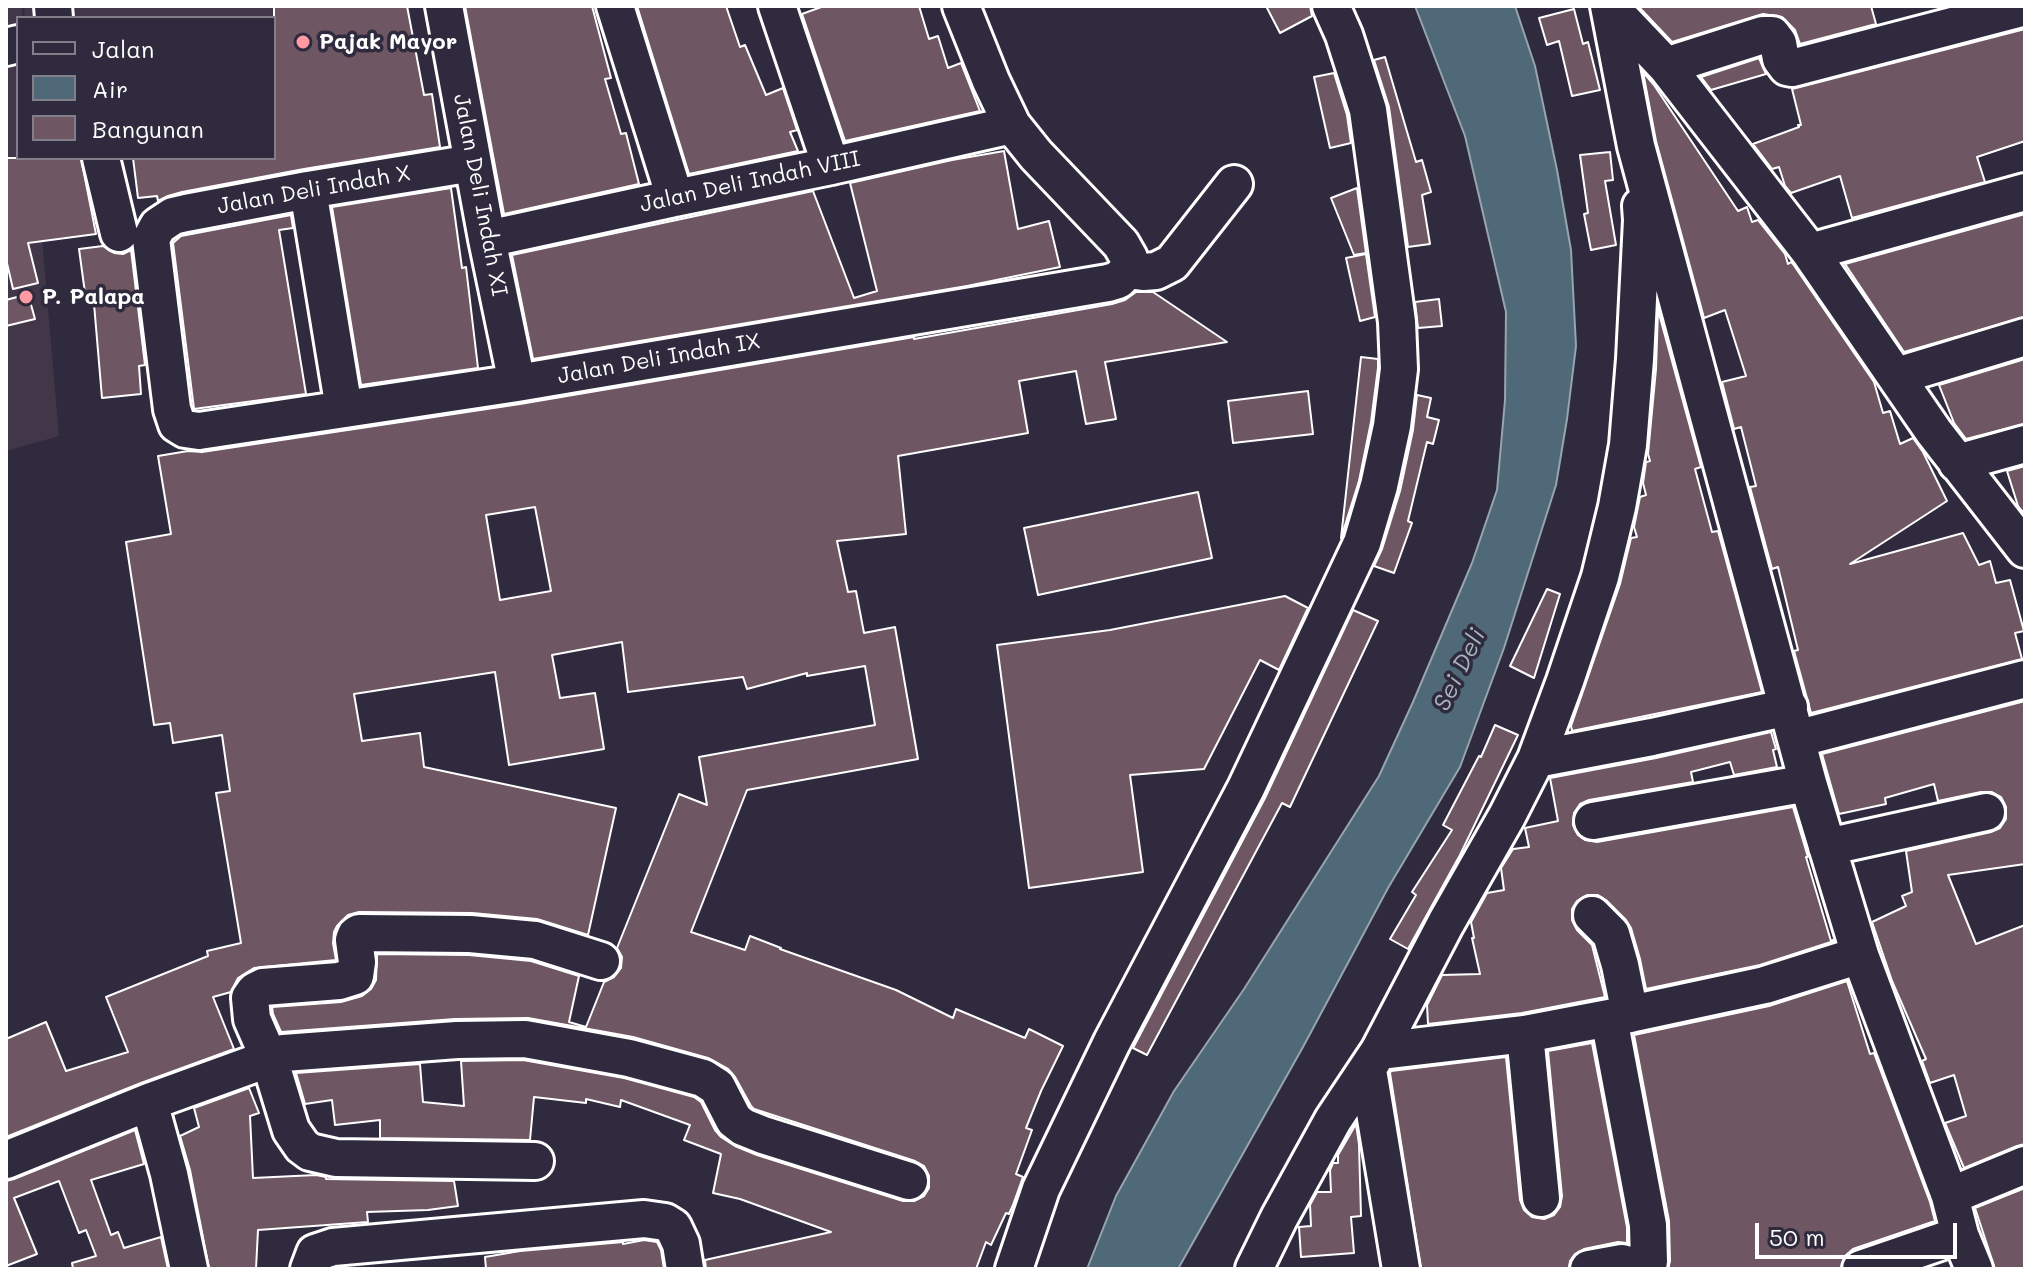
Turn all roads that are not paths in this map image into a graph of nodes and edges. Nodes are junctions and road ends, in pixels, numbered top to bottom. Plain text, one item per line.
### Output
1 (444, 6) edge
2 (615, 6) edge
3 (777, 6) edge
4 (961, 6) edge
5 (1331, 6) edge
6 (1609, 6) edge
7 (2025, 7) edge
8 (1666, 66) junction
9 (1012, 125) junction
10 (1636, 146) junction
11 (101, 160) edge
12 (473, 163) junction
13 (831, 166) junction
14 (1234, 184) dead end
15 (308, 190) junction
16 (2025, 192) edge
17 (675, 198) junction
18 (119, 233) dead end
19 (487, 239) junction
20 (1810, 252) junction
21 (1126, 273) junction
22 (2025, 337) edge
23 (1897, 376) junction
24 (517, 383) junction
25 (344, 409) junction
26 (191, 431) joint
27 (2025, 444) edge
28 (1957, 463) junction
29 (2025, 549) edge
30 (2025, 679) edge
31 (1792, 723) junction
32 (1536, 759) junction
33 (1808, 783) junction
34 (1986, 812) dead end
35 (1593, 821) dead end
36 (1827, 847) junction
37 (1592, 915) dead end
38 (1860, 955) junction
39 (601, 961) dead end
40 (1619, 1016) junction
41 (1525, 1034) junction
42 (269, 1058) junction
43 (1373, 1061) junction
44 (149, 1102) junction
45 (6, 1160) edge
46 (535, 1161) dead end
47 (2025, 1165) edge
48 (909, 1181) dead end
49 (1950, 1196) junction
50 (1541, 1198) dead end
51 (1960, 1235) junction
52 (1632, 1268) edge
53 (189, 1269) edge
54 (309, 1269) edge
55 (685, 1269) edge
56 (1014, 1269) edge
57 (1254, 1269) edge
58 (1401, 1269) edge
59 (1589, 1269) edge
60 (1861, 1269) edge
61 (1974, 1269) edge

1 - 12 street, Jalan Deli Indah XI
2 - 17 street
3 - 13 street
4 - 9 street
5 - 56 street
6 - 8 street
6 - 10 street
7 - 8 street
8 - 20 street
9 - 13 street, Jalan Deli Indah VIII
9 - 21 street
10 - 31 street
10 - 32 street
11 - 18 street
12 - 15 street, Jalan Deli Indah X
12 - 19 street, Jalan Deli Indah XI
13 - 17 street, Jalan Deli Indah VIII
14 - 21 street, Jalan Deli Indah IX
15 - 25 street
15 - 26 street, Jalan Deli Indah X
16 - 20 street
17 - 19 street, Jalan Deli Indah VIII
19 - 24 street, Jalan Deli Indah XI
20 - 23 street
21 - 24 street, Jalan Deli Indah IX
22 - 23 street
23 - 28 street
24 - 25 street, Jalan Deli Indah IX
25 - 26 street, Jalan Deli Indah IX
27 - 28 street
28 - 29 street
30 - 31 street
31 - 32 street
31 - 33 street
32 - 43 street
33 - 35 street
33 - 36 street
34 - 36 street
36 - 38 street
37 - 40 street
38 - 40 street
38 - 49 street
39 - 42 street
40 - 41 street
40 - 52 street
41 - 43 street
41 - 50 street
42 - 44 street
42 - 46 street
42 - 48 street
43 - 57 street
43 - 58 street
44 - 45 street
44 - 53 street
47 - 49 street
49 - 51 street
51 - 60 street
51 - 61 street
52 - 59 street
54 - 55 street

